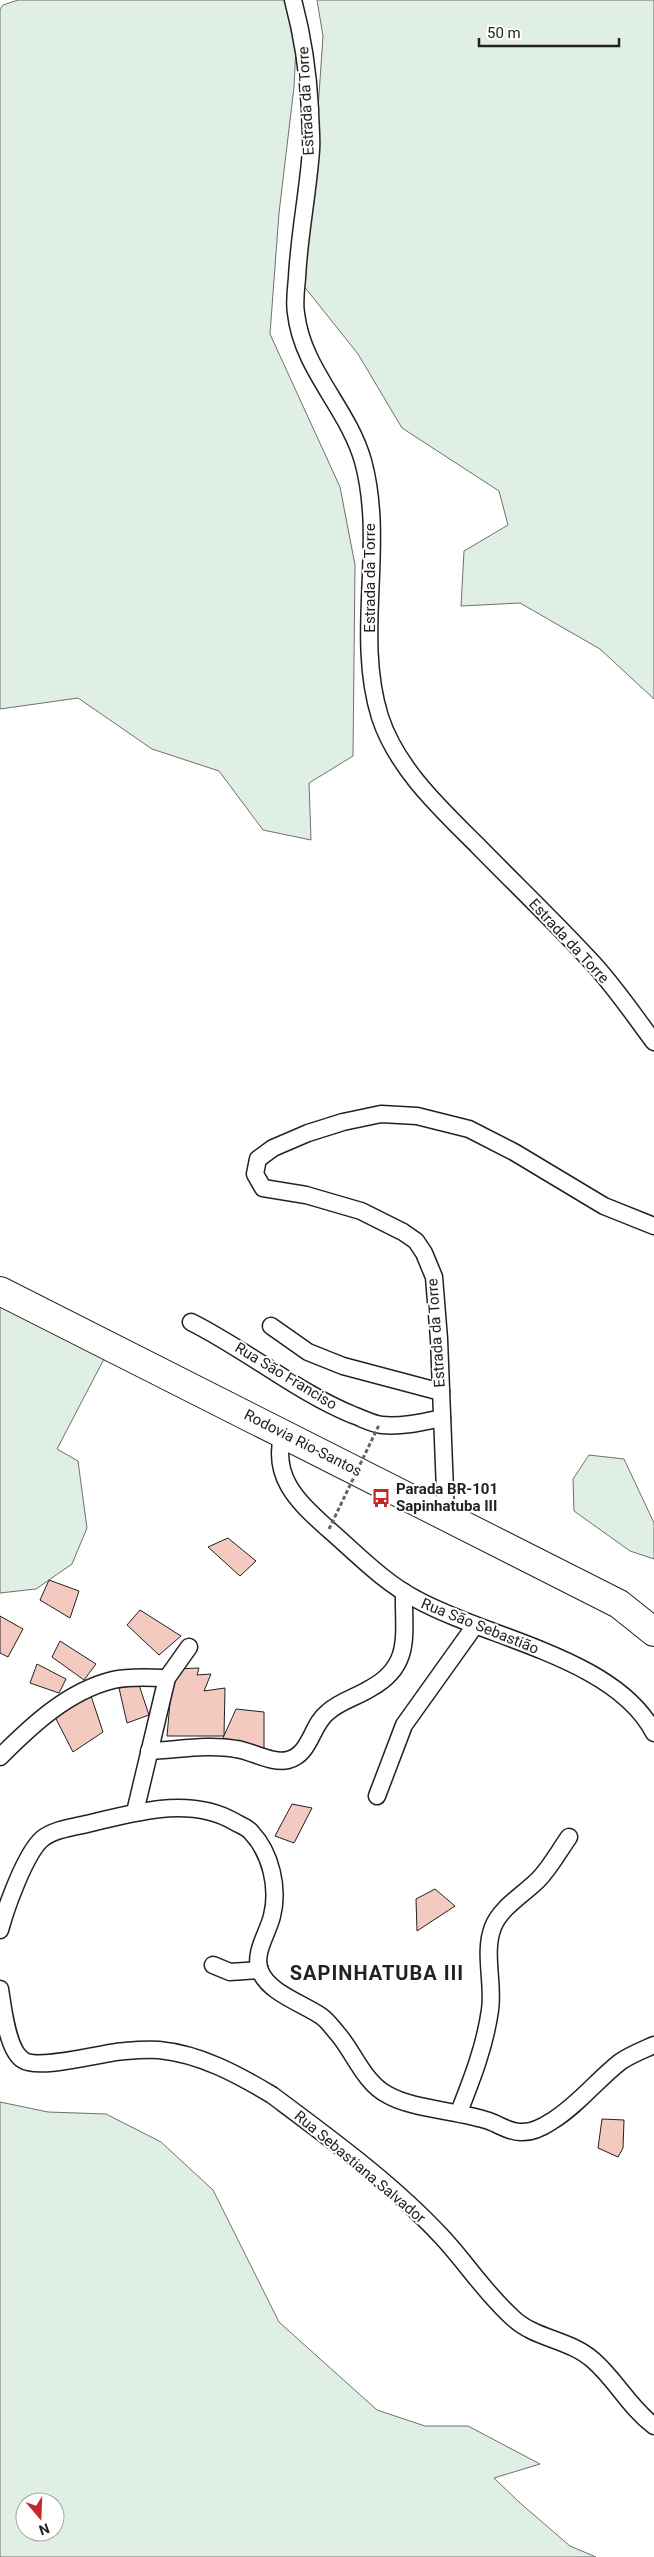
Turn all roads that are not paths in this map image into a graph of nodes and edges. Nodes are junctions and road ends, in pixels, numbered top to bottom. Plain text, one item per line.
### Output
1 (293, 0) edge
2 (654, 1042) edge
3 (654, 1226) edge
4 (0, 1290) edge
5 (191, 1322) dead end
6 (271, 1326) dead end
7 (440, 1392) junction
8 (442, 1418) junction
9 (283, 1432) junction
10 (446, 1516) junction
11 (404, 1592) junction
12 (474, 1626) junction
13 (654, 1632) edge
14 (188, 1647) dead end
15 (167, 1678) junction
16 (654, 1733) edge
17 (149, 1752) junction
18 (0, 1757) edge
19 (377, 1796) dead end
20 (135, 1812) junction
21 (569, 1837) dead end
22 (0, 1930) edge
23 (213, 1965) dead end
24 (260, 1970) junction
25 (0, 1989) edge
26 (654, 2045) edge
27 (459, 2112) junction
28 (654, 2426) edge

1 - 2 street, Estrada da Torre
3 - 7 street, Estrada da Torre
4 - 9 highway, Rodovia Rio-Santos
5 - 8 street, Rua São Franciso
6 - 7 street
7 - 8 street, Estrada da Torre
8 - 10 street, Estrada da Torre
9 - 10 highway, Rodovia Rio-Santos
9 - 11 street, Rua São Sebastião
10 - 13 highway, Rodovia Rio-Santos
11 - 12 street, Rua São Sebastião
11 - 17 street
12 - 16 street, Rua São Sebastião
12 - 19 street
14 - 15 street
15 - 17 street
15 - 18 street
17 - 20 street
20 - 22 street
20 - 24 street
21 - 27 street
23 - 24 street
24 - 27 street
25 - 28 street, Rua Sebastiana Salvador
26 - 27 street

